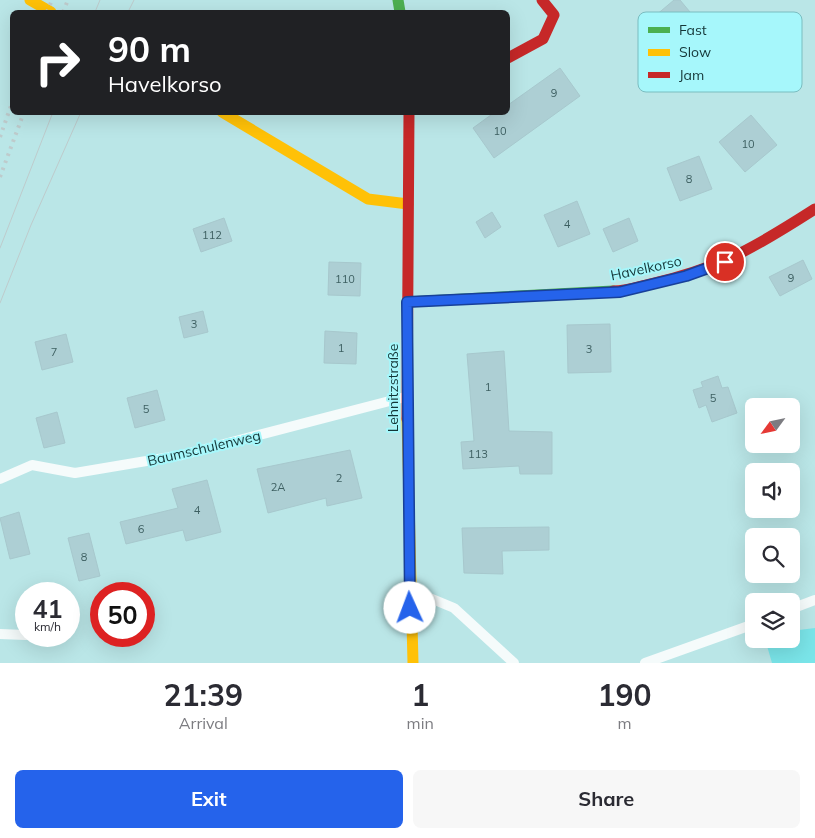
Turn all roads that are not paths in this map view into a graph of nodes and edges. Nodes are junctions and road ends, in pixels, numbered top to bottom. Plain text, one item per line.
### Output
1 (30, 0) edge
2 (542, 0) edge
3 (48, 10) edge
4 (510, 57) edge
5 (227, 115) edge
6 (409, 115) edge
7 (408, 204) junction
8 (815, 209) edge
9 (407, 302) junction
10 (408, 396) junction
11 (0, 479) edge
12 (410, 590) junction
13 (815, 600) edge
14 (800, 606) edge
15 (745, 627) edge
16 (0, 634) edge
17 (15, 635) edge
18 (413, 663) edge
19 (514, 663) edge
20 (645, 663) edge

1 - 3 main road
2 - 4 main road
5 - 7 main road
6 - 7 main road, Lehnitzstraße
7 - 9 main road, Lehnitzstraße
8 - 9 main road, Havelkorso
9 - 10 main road, Lehnitzstraße
10 - 11 lane, Baumschulenweg
10 - 12 main road, Lehnitzstraße
12 - 18 main road, Lehnitzstraße
12 - 19 lane
13 - 14 lane
15 - 20 lane
16 - 17 lane

